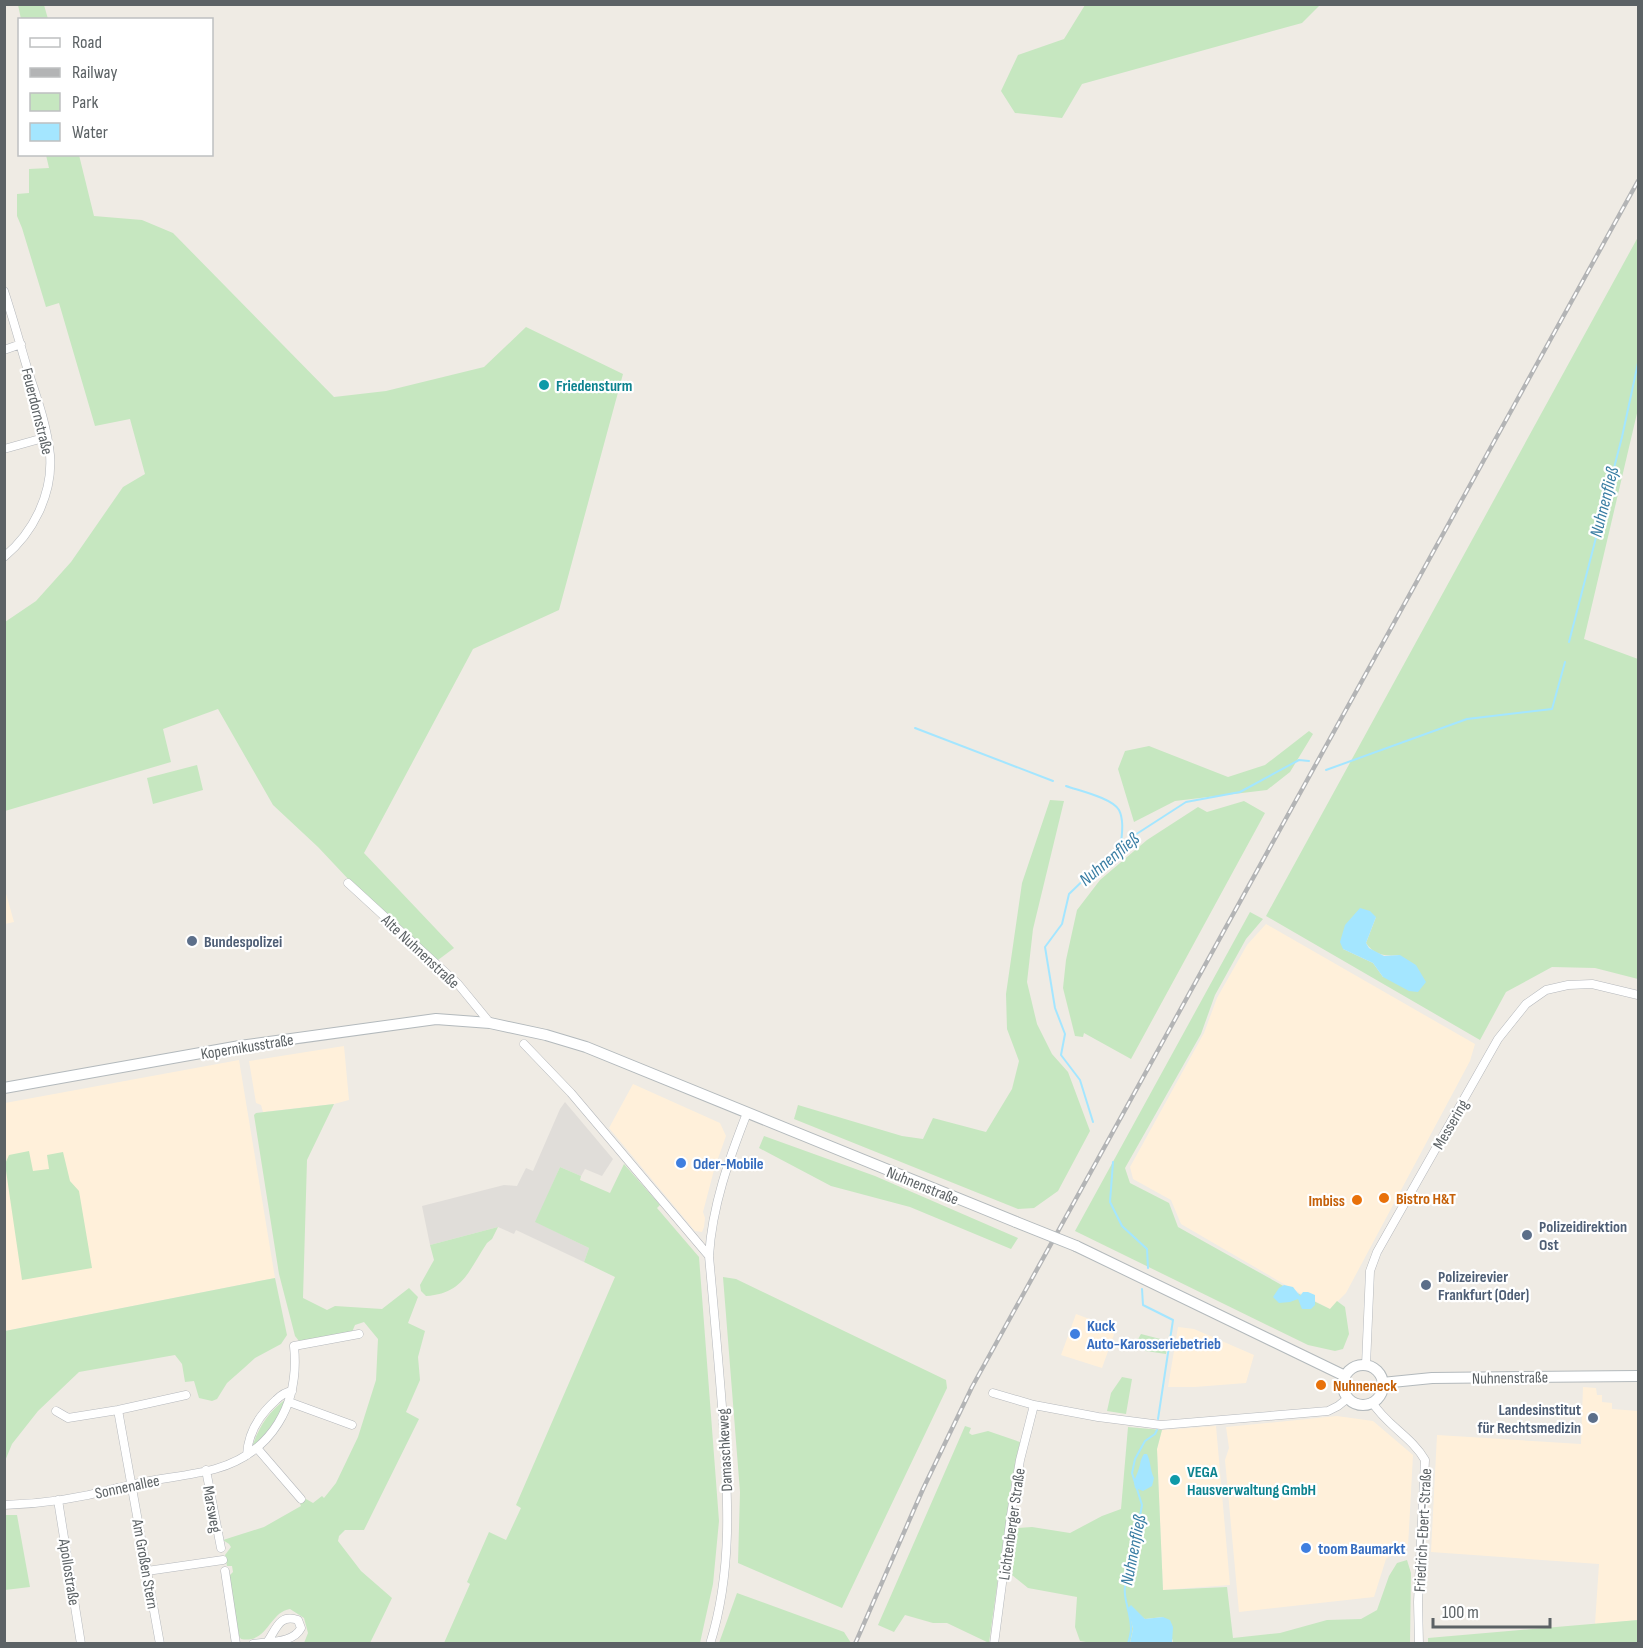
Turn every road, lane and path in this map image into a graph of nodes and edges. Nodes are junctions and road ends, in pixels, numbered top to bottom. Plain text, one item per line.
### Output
1 (4, 291) edge
2 (21, 344) junction
3 (4, 350) edge
4 (47, 437) junction
5 (4, 449) edge
6 (4, 557) edge
7 (348, 883) dead end
8 (1638, 995) edge
9 (490, 1023) junction
10 (524, 1044) dead end
11 (4, 1088) edge
12 (747, 1113) junction
13 (709, 1256) junction
14 (359, 1334) dead end
15 (1366, 1365) junction
16 (1345, 1376) junction
17 (1638, 1376) edge
18 (1382, 1383) junction
19 (292, 1391) junction
20 (993, 1393) dead end
21 (186, 1395) dead end
22 (1348, 1398) junction
23 (289, 1401) junction
24 (1372, 1402) junction
25 (1034, 1405) junction
26 (118, 1410) junction
27 (56, 1411) dead end
28 (352, 1425) dead end
29 (257, 1448) junction
30 (247, 1455) junction
31 (206, 1470) junction
32 (132, 1484) junction
33 (301, 1499) dead end
34 (58, 1500) junction
35 (4, 1505) edge
36 (220, 1548) dead end
37 (223, 1560) dead end
38 (147, 1571) junction
39 (225, 1571) dead end
40 (268, 1641) dead end
41 (81, 1644) edge
42 (160, 1644) edge
43 (236, 1644) edge
44 (253, 1644) edge
45 (710, 1644) edge
46 (994, 1644) edge
47 (1419, 1644) edge

1 - 2 street, Feuerdornstraße
2 - 3 street
2 - 4 street, Feuerdornstraße
4 - 5 street
4 - 6 street, Feuerdornstraße
7 - 9 street, Alte Nuhnenstraße
8 - 15 street, Messering
9 - 11 main road, Kopernikusstraße
9 - 12 main road, Nuhnenstraße
10 - 13 street
12 - 13 street, Damaschkeweg
12 - 16 main road, Nuhnenstraße, bridge
13 - 45 street, Damaschkeweg
14 - 19 street, Sonnenallee
15 - 16 main road
15 - 18 main road
16 - 22 main road
17 - 18 main road, Nuhnenstraße
18 - 24 main road
19 - 23 street, Sonnenallee
19 - 30 street
20 - 25 street
21 - 26 street
22 - 24 main road
22 - 25 street
23 - 28 street
23 - 29 street, Sonnenallee
24 - 47 street, Friedrich-Ebert-Straße
25 - 46 street, Lichtenberger Straße
26 - 27 street
26 - 32 street, Am Großen Stern
29 - 30 street, Sonnenallee
29 - 33 street
30 - 31 street, Sonnenallee
31 - 32 street, Sonnenallee
31 - 36 street, Marsweg
32 - 34 street, Sonnenallee
32 - 38 street, Am Großen Stern
34 - 35 street, Sonnenallee
34 - 41 street, Apollostraße
37 - 38 street
38 - 42 street, Am Großen Stern
39 - 43 street
40 - 44 street

